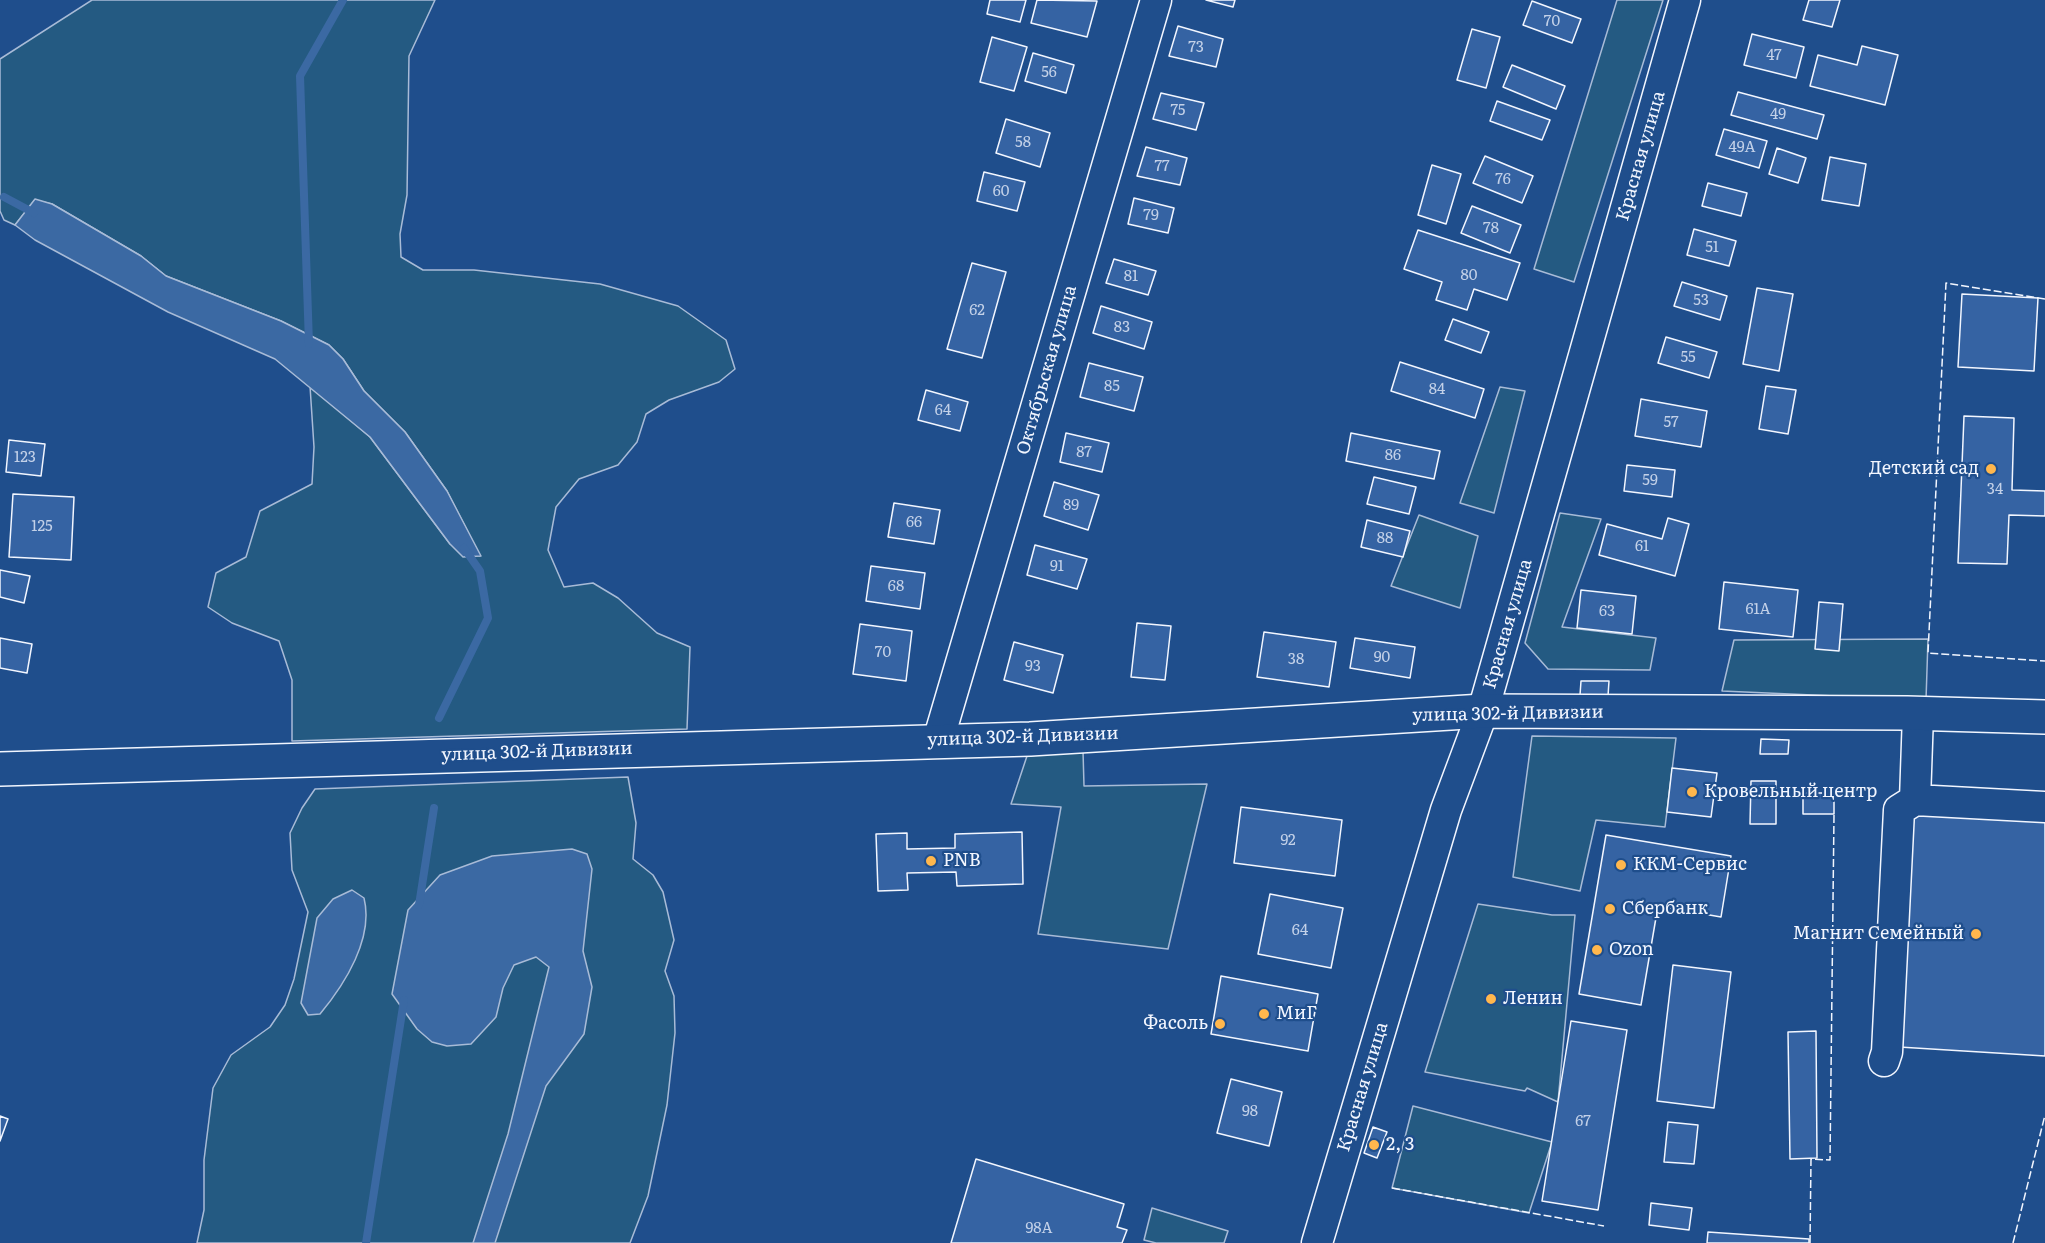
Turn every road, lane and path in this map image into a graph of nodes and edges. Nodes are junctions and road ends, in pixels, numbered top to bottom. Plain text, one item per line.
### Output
1 (1156, 0) edge
2 (1685, 0) edge
3 (1483, 711) junction
4 (1918, 714) junction
5 (2045, 717) edge
6 (938, 741) junction
7 (0, 769) edge
8 (1915, 800) junction
9 (2045, 807) edge
10 (1884, 1061) dead end
11 (1317, 1243) edge

1 - 6 street, Октябрьская улица
2 - 3 street, Красная улица
3 - 4 main road, улица 302-й Дивизии
3 - 6 main road, улица 302-й Дивизии
3 - 11 street, Красная улица
4 - 5 main road, улица 302-й Дивизии
4 - 8 street
6 - 7 main road, улица 302-й Дивизии
8 - 9 street
8 - 10 street

